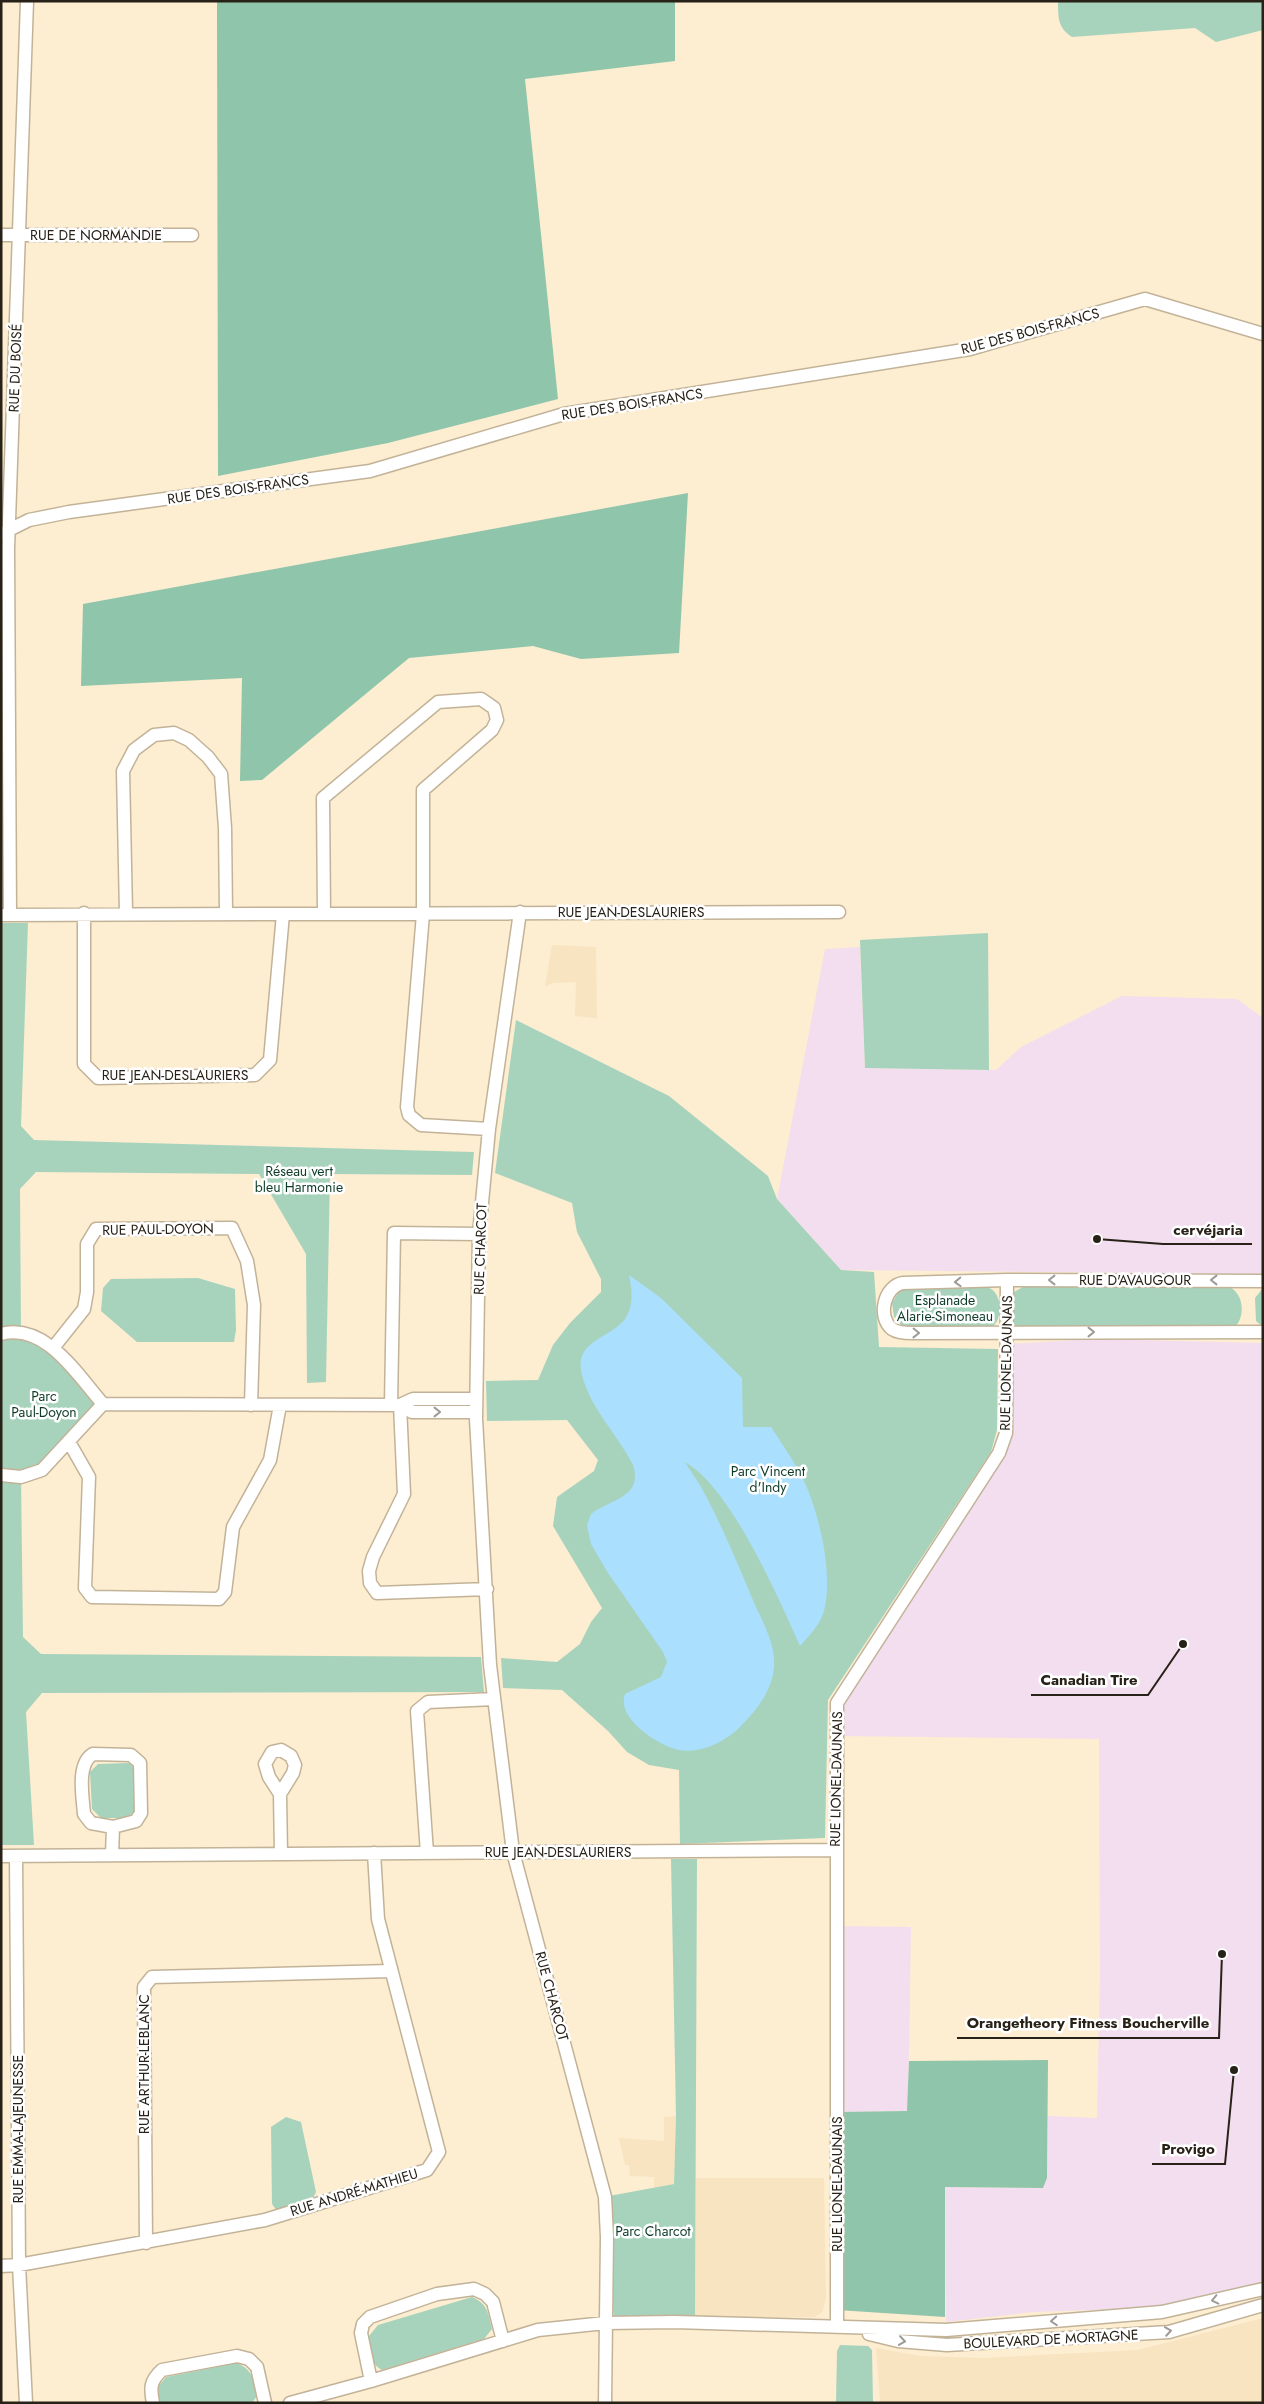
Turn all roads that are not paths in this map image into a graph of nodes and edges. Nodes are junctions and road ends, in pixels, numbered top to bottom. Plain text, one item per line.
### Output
1 (27, 1) edge
2 (20, 234) junction
3 (1, 235) edge
4 (192, 235) dead end
5 (1263, 334) edge
6 (5, 532) edge
7 (520, 912) junction
8 (839, 912) dead end
9 (84, 913) junction
10 (126, 913) junction
11 (226, 913) junction
12 (282, 914) junction
13 (324, 914) junction
14 (423, 914) junction
15 (6, 915) edge
16 (489, 1129) junction
17 (479, 1234) junction
18 (1007, 1280) junction
19 (1263, 1282) edge
20 (1007, 1332) junction
21 (1263, 1332) edge
22 (1, 1334) edge
23 (53, 1348) junction
24 (476, 1399) junction
25 (103, 1404) junction
26 (251, 1405) junction
27 (280, 1405) junction
28 (396, 1405) junction
29 (476, 1412) junction
30 (69, 1442) junction
31 (1, 1475) edge
32 (487, 1589) junction
33 (494, 1699) junction
34 (280, 1794) dead end
35 (113, 1827) junction
36 (835, 1850) junction
37 (514, 1852) junction
38 (374, 1853) junction
39 (426, 1853) junction
40 (280, 1854) junction
41 (112, 1855) junction
42 (1, 1856) edge
43 (16, 1856) junction
44 (391, 1971) junction
45 (146, 2243) junction
46 (19, 2265) junction
47 (1, 2266) edge
48 (1263, 2289) edge
49 (1263, 2305) edge
50 (605, 2324) junction
51 (837, 2327) junction
52 (503, 2341) junction
53 (371, 2381) junction
54 (26, 2403) edge
55 (153, 2403) edge
56 (265, 2403) edge
57 (290, 2403) edge
58 (604, 2403) edge

1 - 2 street, RUE DU BOISÉ
2 - 3 street, RUE DE NORMANDIE
2 - 4 street, RUE DE NORMANDIE
2 - 6 street, RUE DU BOISÉ
5 - 6 street, RUE DES BOIS-FRANCS
6 - 15 street, RUE DU BOISÉ
7 - 8 street, RUE JEAN-DESLAURIERS
7 - 14 street, RUE JEAN-DESLAURIERS
7 - 16 street, RUE CHARCOT
9 - 10 street, RUE JEAN-DESLAURIERS
9 - 12 street, RUE JEAN-DESLAURIERS
9 - 15 street, RUE JEAN-DESLAURIERS
10 - 11 street, RUE JEAN-DESLAURIERS
10 - 11 street
11 - 12 street, RUE JEAN-DESLAURIERS
12 - 13 street, RUE JEAN-DESLAURIERS
13 - 14 street, RUE JEAN-DESLAURIERS
13 - 14 street
14 - 16 street
16 - 17 street, RUE CHARCOT
17 - 24 street, RUE CHARCOT
17 - 28 street
19 -> 18 street, RUE D'AVAUGOUR
18 - 20 street, RUE LIONEL-DAUNAIS
18 -> 20 street, RUE D'AVAUGOUR
20 -> 21 street
20 - 36 street, RUE LIONEL-DAUNAIS
22 - 23 street
23 - 25 street
23 - 26 street, RUE PAUL-DOYON
24 - 28 street
24 - 29 street, RUE CHARCOT
25 - 26 street
25 - 30 street
26 - 27 street
27 - 28 street
27 - 30 street
28 -> 29 street
28 - 32 street
29 - 32 street, RUE CHARCOT
30 - 31 street
32 - 33 street, RUE CHARCOT
33 - 37 street, RUE CHARCOT
33 - 39 street
34 - 40 street
35 - 35 street
35 - 41 street
36 - 37 street, RUE JEAN-DESLAURIERS
36 - 51 street, RUE LIONEL-DAUNAIS
37 - 39 street, RUE JEAN-DESLAURIERS
37 - 50 street, RUE CHARCOT
38 - 39 street, RUE JEAN-DESLAURIERS
38 - 40 street, RUE JEAN-DESLAURIERS
38 - 44 street, RUE ANDRÉ-MATHIEU
40 - 41 street, RUE JEAN-DESLAURIERS
41 - 43 street, RUE JEAN-DESLAURIERS
42 - 43 street, RUE JEAN-DESLAURIERS
43 - 46 street, RUE EMMA-LAJEUNESSE
44 - 45 street, RUE ANDRÉ-MATHIEU
44 - 45 street, RUE ARTHUR-LEBLANC
45 - 46 street, RUE ANDRÉ-MATHIEU
46 - 47 street, RUE ANDRÉ-MATHIEU
46 - 54 street, RUE EMMA-LAJEUNESSE
48 -> 51 street, BOULEVARD DE MORTAGNE
51 -> 49 street, BOULEVARD DE MORTAGNE
50 - 51 street, BOULEVARD DE MORTAGNE
50 - 52 street, BOULEVARD DE MORTAGNE
50 - 58 street, RUE CHARCOT
52 - 53 street, BOULEVARD DE MORTAGNE
52 - 53 street
53 - 57 street, BOULEVARD DE MORTAGNE
55 - 56 street

